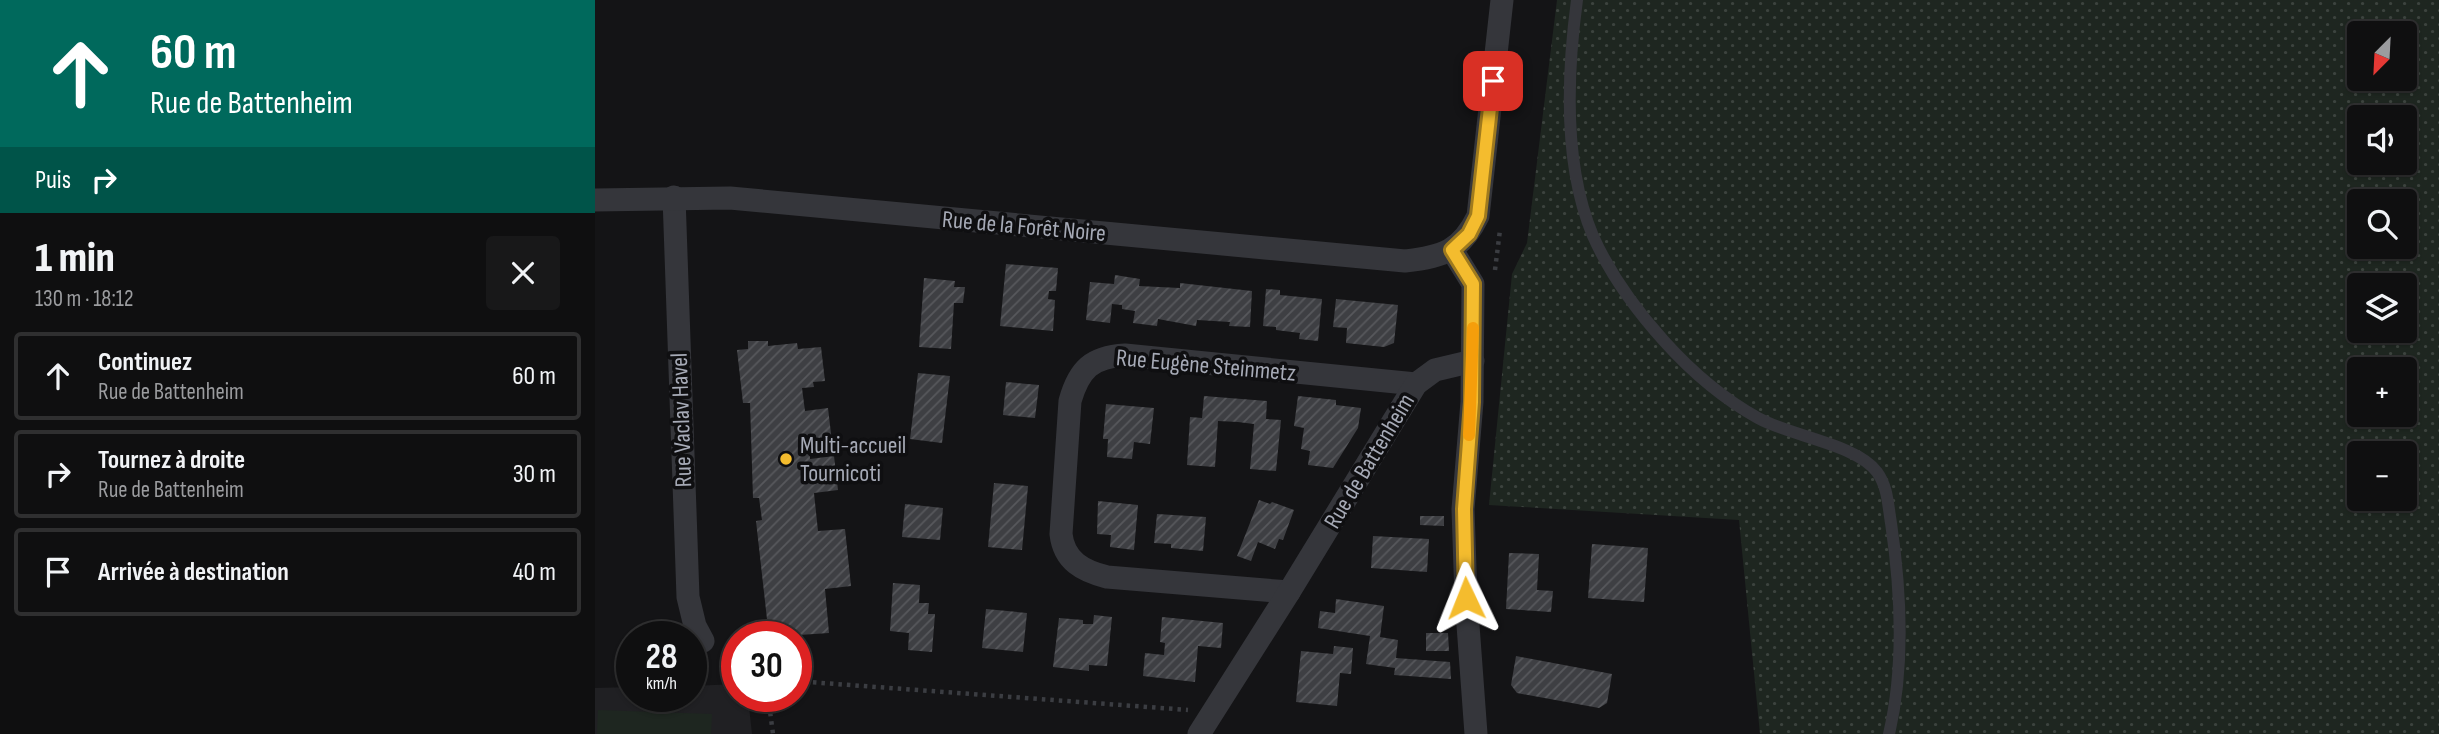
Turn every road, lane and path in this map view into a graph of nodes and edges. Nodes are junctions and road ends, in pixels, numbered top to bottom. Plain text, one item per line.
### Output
1 (1502, 0) edge
2 (1577, 0) edge
3 (674, 197) junction
4 (595, 200) edge
5 (1452, 250) junction
6 (1473, 361) junction
7 (1416, 384) junction
8 (1289, 592) junction
9 (694, 621) edge
10 (812, 682) edge
11 (770, 712) edge
12 (1213, 712) junction
13 (773, 734) edge
14 (1199, 734) edge
15 (1476, 734) edge
16 (1889, 734) edge

1 - 5 street
2 - 16 lane
3 - 4 street, Rue de la Forêt Noire
3 - 5 street, Rue de la Forêt Noire
3 - 9 street, Rue Vaclav Havel
5 - 6 street
6 - 7 street, Rue de Battenheim
6 - 15 street
7 - 8 street, Rue de Battenheim
7 - 8 street, Rue Eugène Steinmetz
8 - 12 street, Rue de Battenheim
10 - 12 path
11 - 13 path
12 - 14 street, Rue de Battenheim

